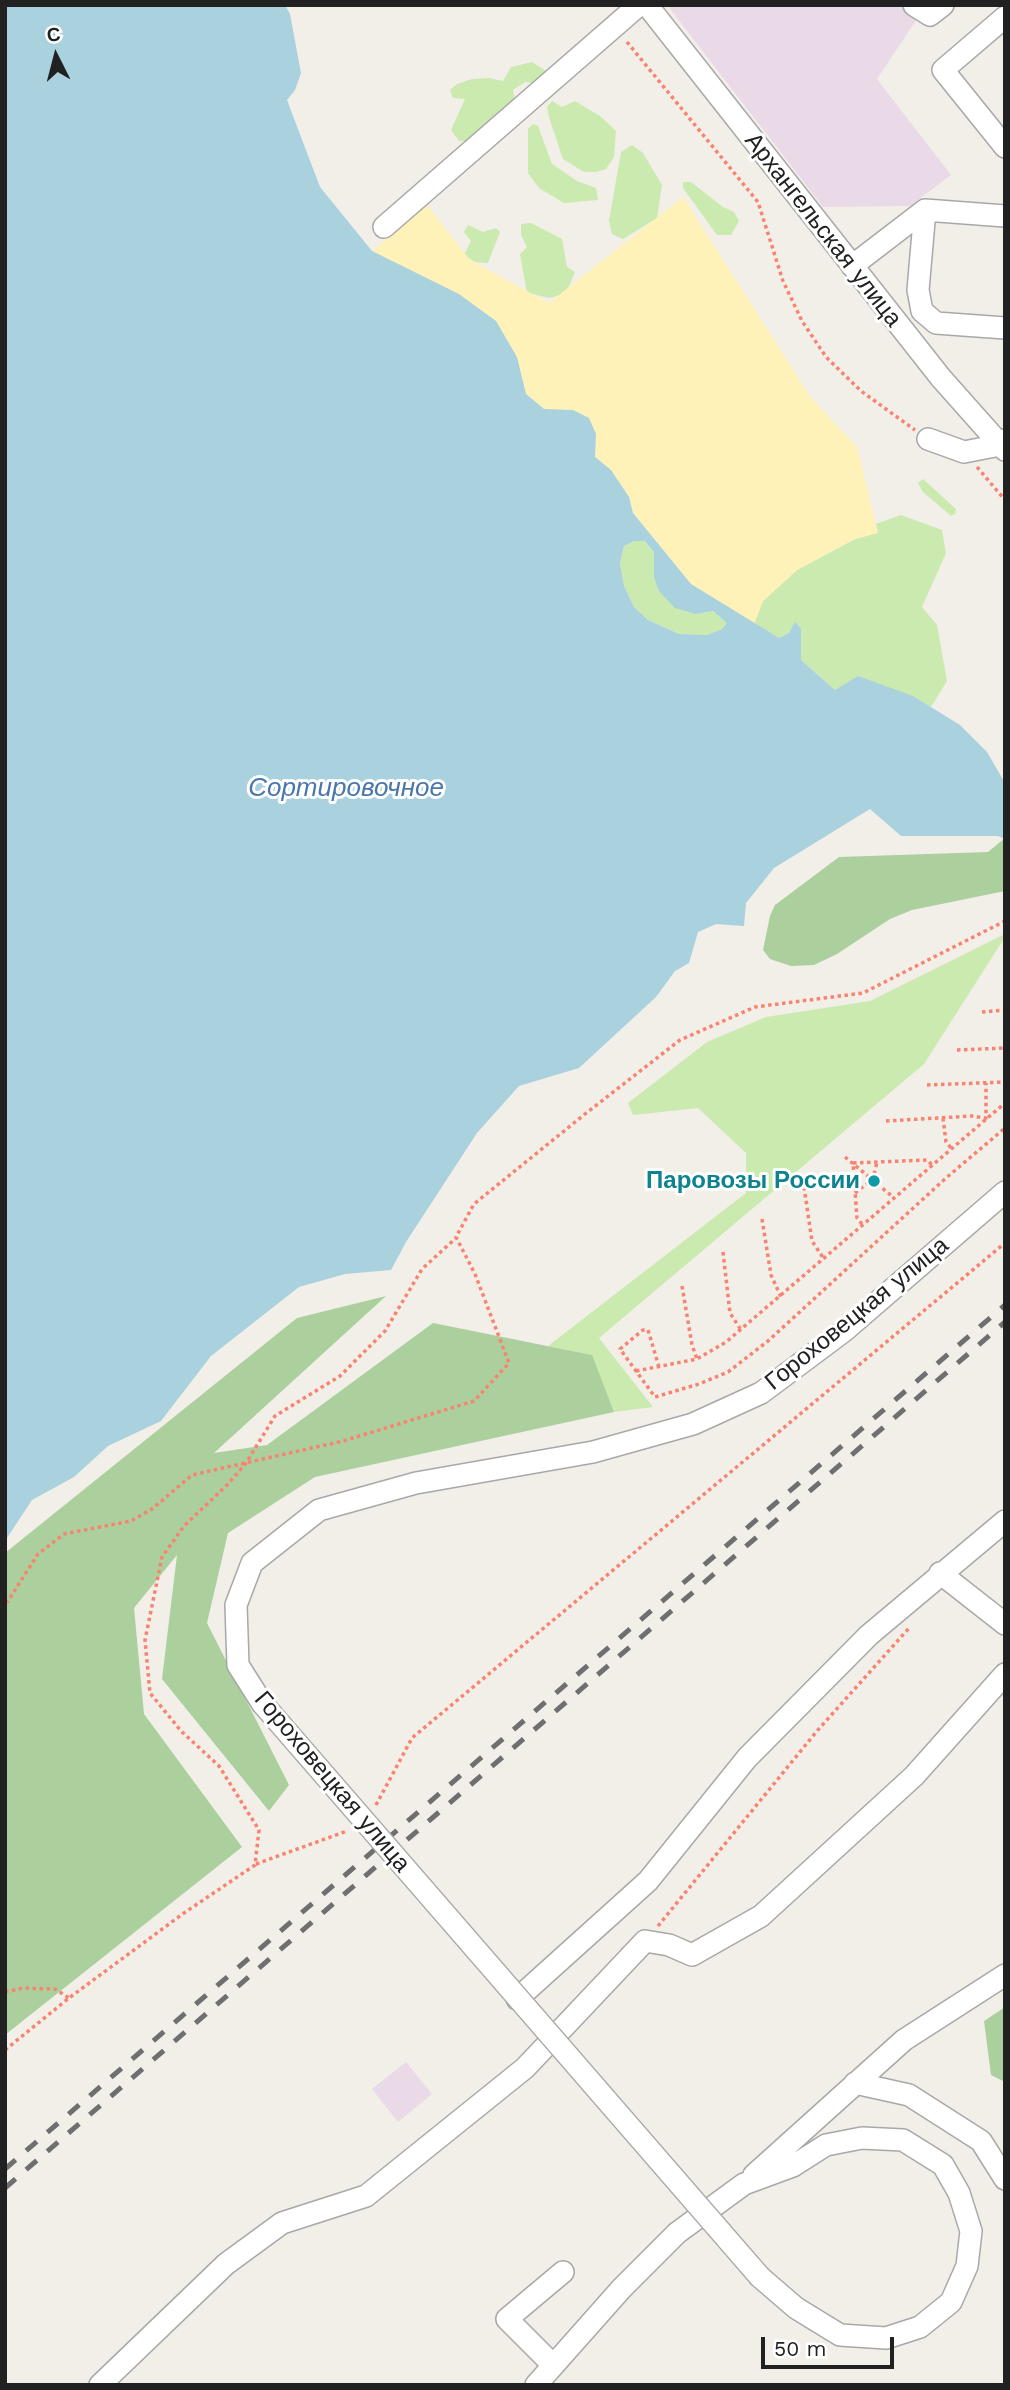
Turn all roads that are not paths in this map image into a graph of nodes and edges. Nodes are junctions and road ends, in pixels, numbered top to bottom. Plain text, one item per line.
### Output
1 (639, 5) edge
2 (647, 5) edge
3 (914, 5) edge
4 (943, 5) edge
5 (1005, 17) edge
6 (1005, 147) edge
7 (925, 210) junction
8 (1005, 216) edge
9 (384, 227) dead end
10 (852, 266) junction
11 (1005, 328) edge
12 (928, 439) road end
13 (1003, 445) edge
14 (1005, 1192) edge
15 (1005, 1521) edge
16 (940, 1573) junction
17 (1005, 1624) edge
18 (1005, 1674) edge
19 (1005, 1975) edge
20 (517, 1999) junction
21 (855, 2083) junction
22 (1005, 2179) edge
23 (744, 2183) junction
24 (564, 2272) dead end
25 (553, 2365) junction
26 (100, 2385) edge
27 (536, 2385) edge

1 - 9 street
2 - 10 street, Архангельская улица
3 - 4 street
5 - 6 street
7 - 8 street
7 - 10 street
7 - 11 street
10 - 13 street, Архангельская улица
12 - 13 street
14 - 20 street, Гороховецкая улица, bridge
15 - 16 street
16 - 17 street
16 - 20 street
18 - 26 street
19 - 21 street
20 - 23 street, Гороховецкая улица, bridge
21 - 22 street
21 - 23 street
23 - 25 street
24 - 25 street
25 - 27 street

